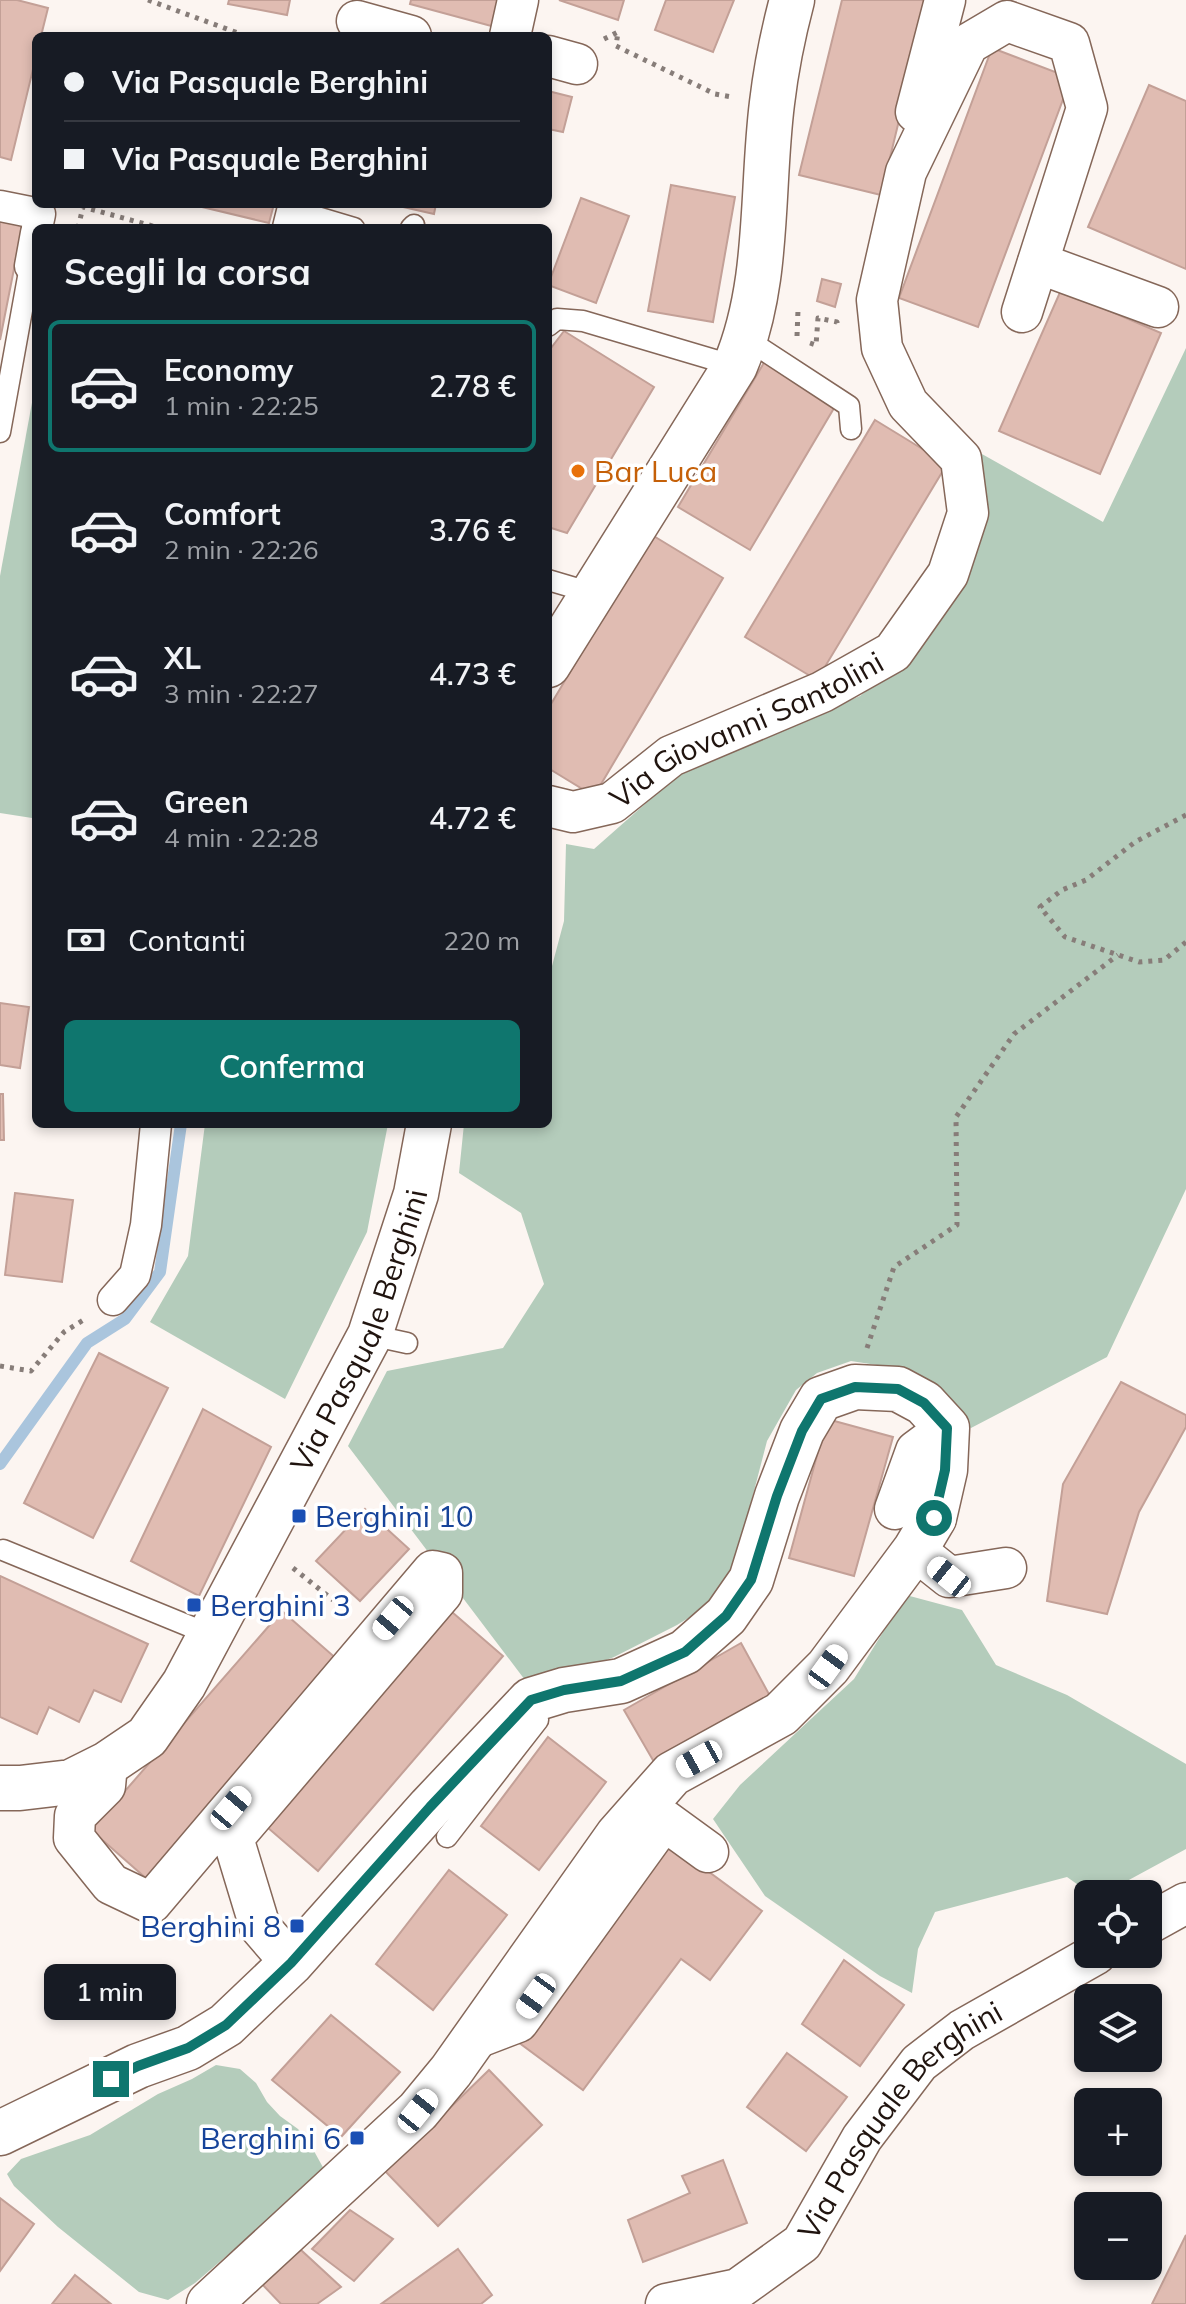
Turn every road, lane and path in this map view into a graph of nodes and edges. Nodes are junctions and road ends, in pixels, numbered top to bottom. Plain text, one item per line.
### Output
1 (148, 0) edge
2 (518, 0) edge
3 (792, 0) edge
4 (945, 0) edge
5 (357, 19) edge
6 (235, 32) edge
7 (398, 32) edge
8 (511, 32) edge
9 (562, 60) edge
10 (742, 98) dead end
11 (906, 172) junction
12 (0, 206) edge
13 (87, 208) edge
14 (297, 214) edge
15 (38, 224) edge
16 (145, 224) edge
17 (338, 224) edge
18 (32, 254) edge
19 (1038, 263) junction
20 (30, 266) joint
21 (798, 305) dead end
22 (1158, 307) dead end
23 (1022, 312) dead end
24 (552, 323) edge
25 (839, 333) dead end
26 (740, 352) junction
27 (851, 429) dead end
28 (0, 432) edge
29 (552, 581) edge
30 (592, 593) junction
31 (552, 658) edge
32 (552, 807) edge
33 (1186, 815) edge
34 (1186, 942) edge
35 (1118, 955) junction
36 (156, 1128) edge
37 (428, 1128) edge
38 (113, 1300) joint
39 (0, 1366) edge
40 (855, 1387) junction
41 (947, 1428) junction
42 (895, 1509) dead end
43 (260, 1542) junction
44 (3, 1550) dead end
45 (915, 1550) junction
46 (1006, 1568) dead end
47 (333, 1600) dead end
48 (211, 1635) junction
49 (564, 1690) junction
50 (107, 1764) junction
51 (0, 1788) edge
52 (447, 1837) dead end
53 (708, 1852) dead end
54 (1186, 1903) edge
55 (1162, 1916) edge
56 (291, 1963) junction
57 (1074, 1966) edge
58 (471, 2040) junction
59 (0, 2133) edge
60 (209, 2304) edge
61 (666, 2304) edge

1 - 6 path
2 - 8 street
3 - 26 street
4 - 11 street, Via Giovanni Santolini
5 - 7 street
9 - 10 path
11 - 19 street, Via Giovanni Santolini
11 - 32 street, Via Giovanni Santolini
12 - 15 street
13 - 16 path
14 - 17 lane
18 - 20 street
19 - 22 street
19 - 23 street, Via Giovanni Santolini
20 - 28 lane
21 - 25 path
24 - 26 lane
26 - 27 lane
26 - 30 street
29 - 30 lane
30 - 31 street
33 - 35 path
34 - 35 path
35 - 40 path
36 - 38 street
37 - 43 street, Via Pasquale Berghini
38 - 39 path
40 - 41 street
40 - 49 street
41 - 42 street
41 - 45 street
43 - 47 path
43 - 48 street, Via Pasquale Berghini
44 - 48 lane
45 - 46 street
45 - 58 street
48 - 50 street, Via Pasquale Berghini
49 - 52 lane
49 - 56 street
50 - 51 street, Via Pasquale Berghini
50 - 56 street
53 - 58 street
54 - 55 street
56 - 59 street
57 - 61 street, Via Pasquale Berghini
58 - 60 street

